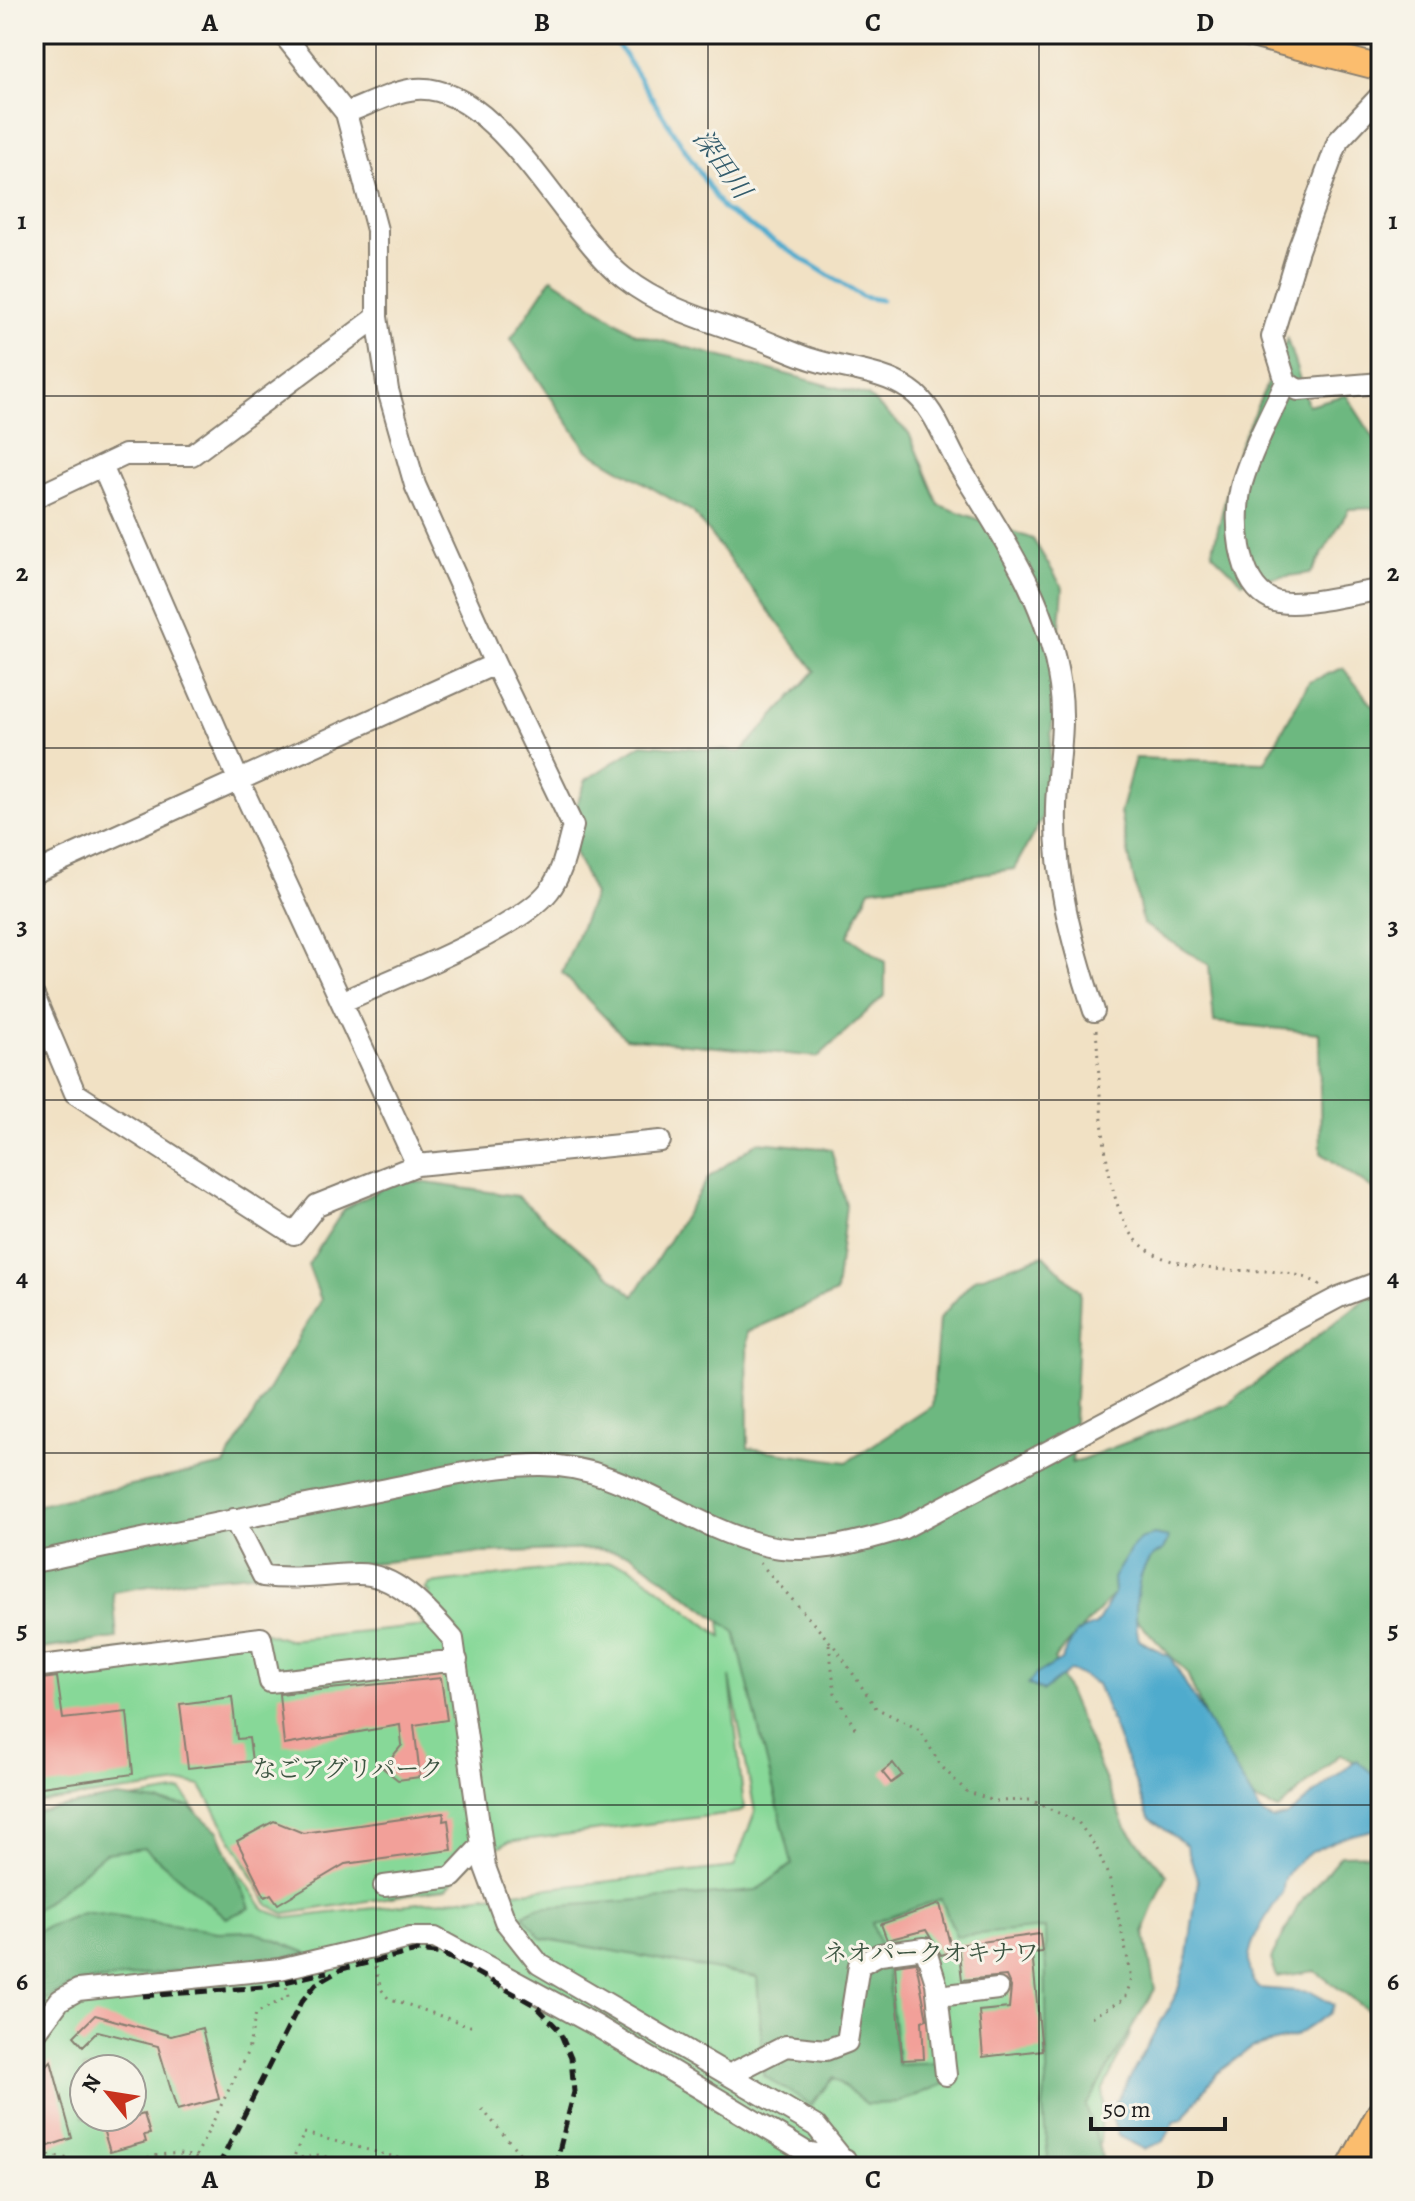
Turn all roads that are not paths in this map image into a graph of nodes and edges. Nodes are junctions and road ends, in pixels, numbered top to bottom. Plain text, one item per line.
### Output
1 (283, 34) edge
2 (1248, 34) edge
3 (1381, 68) edge
4 (1381, 95) edge
5 (346, 113) junction
6 (377, 317) junction
7 (1286, 382) junction
8 (1381, 383) edge
9 (102, 466) junction
10 (34, 498) edge
11 (1381, 590) edge
12 (495, 664) junction
13 (238, 779) junction
14 (34, 873) edge
15 (34, 996) edge
16 (342, 1002) junction
17 (1094, 1011) road end
18 (660, 1141) dead end
19 (417, 1165) junction
20 (1381, 1281) edge
21 (234, 1519) junction
22 (34, 1562) edge
23 (457, 1660) junction
24 (34, 1667) edge
25 (482, 1845) junction
26 (384, 1886) dead end
27 (998, 1989) dead end
28 (938, 1996) junction
29 (34, 2035) edge
30 (729, 2075) junction
31 (946, 2075) dead end
32 (1381, 2114) edge
33 (847, 2163) edge
34 (1352, 2167) edge

1 - 5 street
2 - 3 main road
4 - 7 street
5 - 6 street
5 - 17 street
6 - 9 street
6 - 12 street
7 - 8 street
7 - 11 street
9 - 10 street
9 - 13 street
12 - 13 street
12 - 16 street
13 - 14 street
13 - 16 street
15 - 19 street
16 - 19 street
18 - 19 street
20 - 21 street
21 - 22 street
21 - 23 street
23 - 24 street
23 - 25 street
25 - 26 street
25 - 30 street
27 - 28 street
28 - 30 street
28 - 31 street
29 - 33 street
30 - 33 street
32 - 34 highway

